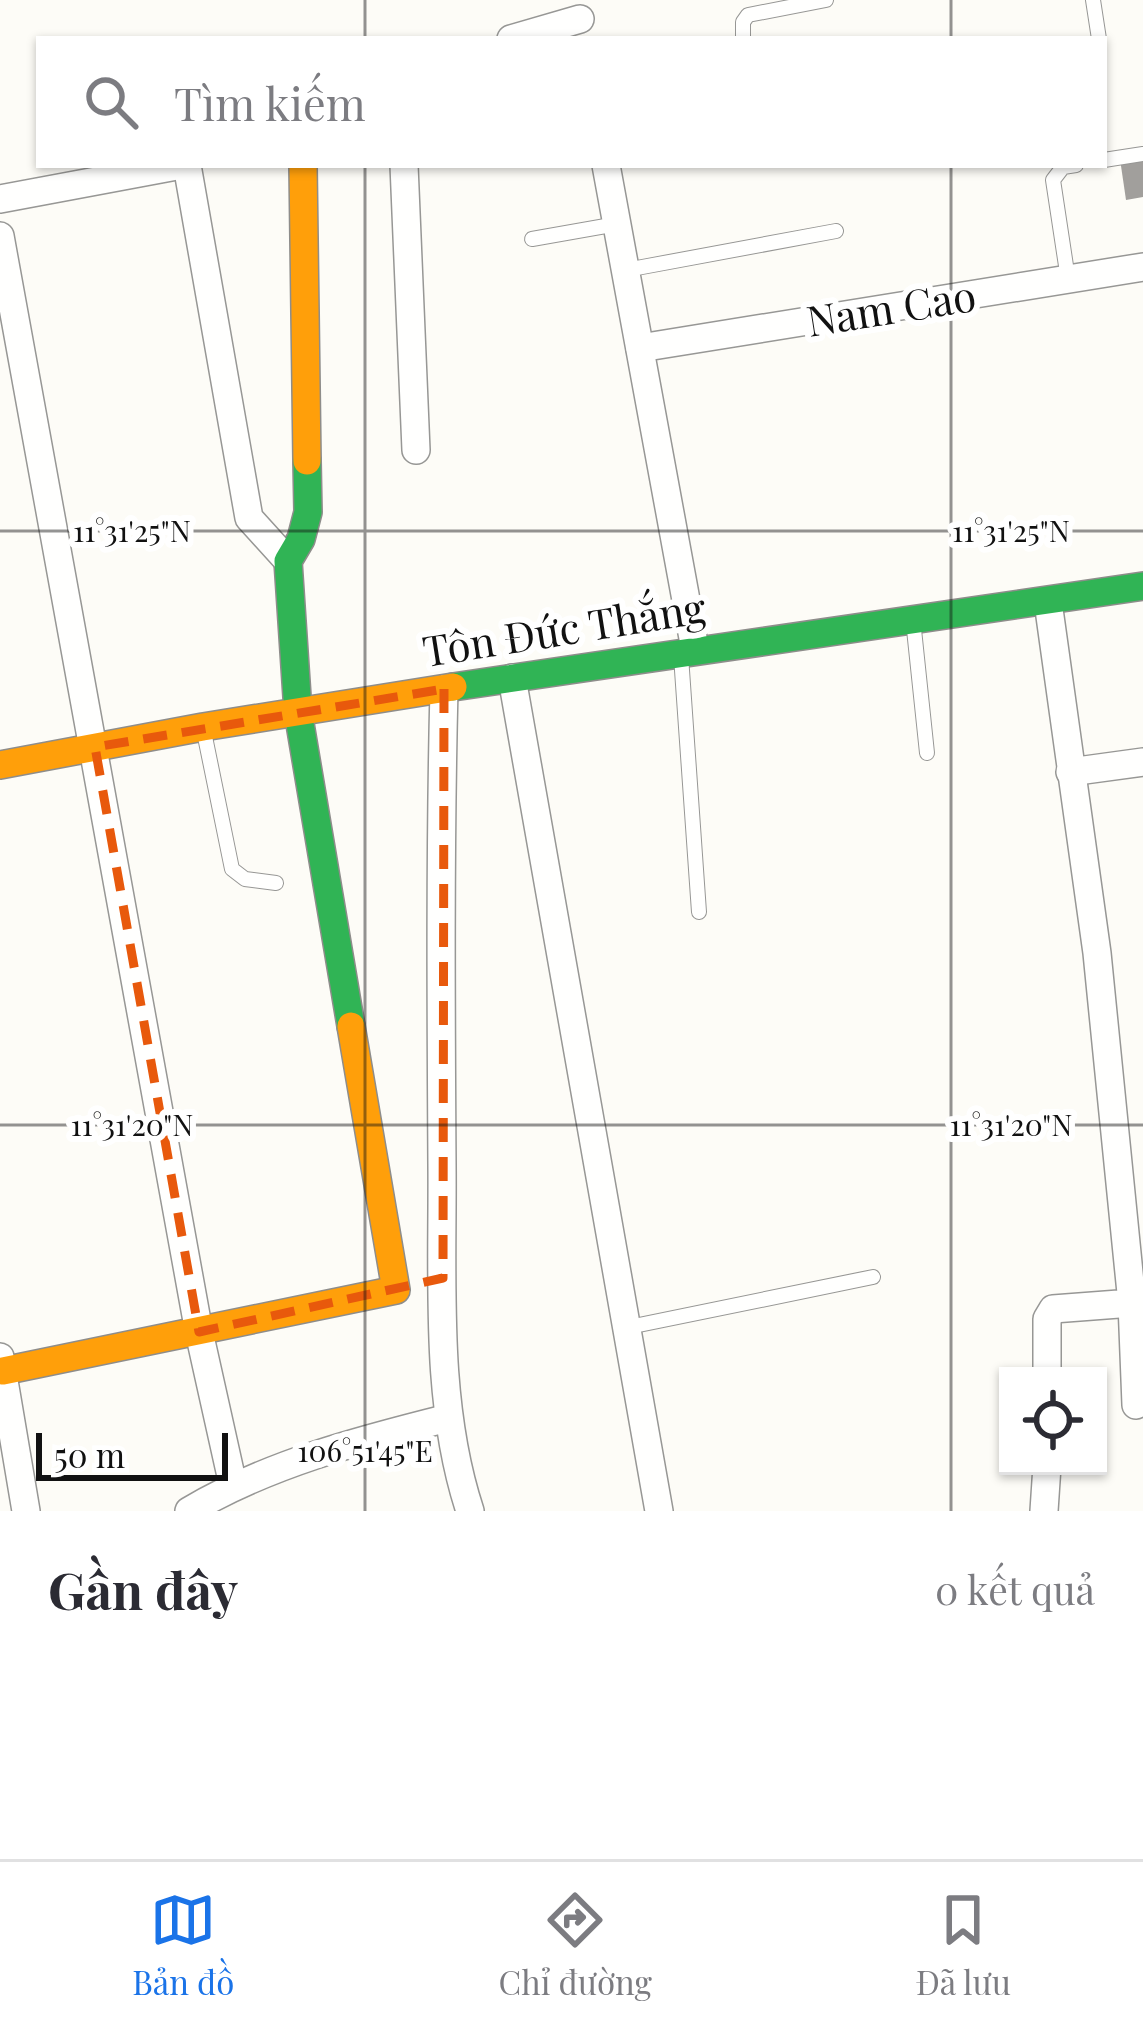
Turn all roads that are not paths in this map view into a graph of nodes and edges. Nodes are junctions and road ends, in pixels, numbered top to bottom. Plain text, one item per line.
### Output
1 (826, 0) edge
2 (1093, 0) edge
3 (580, 19) edge
4 (521, 36) edge
5 (743, 36) edge
6 (1099, 36) edge
7 (1143, 154) edge
8 (1107, 160) edge
9 (168, 168) edge
10 (185, 168) edge
11 (303, 168) edge
12 (404, 168) edge
13 (607, 168) edge
14 (1062, 168) edge
15 (0, 199) edge
16 (617, 224) junction
17 (836, 231) dead end
18 (0, 236) edge
19 (532, 238) dead end
20 (1143, 267) edge
21 (626, 270) junction
22 (1068, 279) junction
23 (640, 348) junction
24 (416, 450) dead end
25 (288, 561) junction
26 (1143, 586) edge
27 (1048, 602) junction
28 (913, 620) junction
29 (688, 650) junction
30 (512, 678) junction
31 (444, 688) junction
32 (298, 712) junction
33 (202, 727) junction
34 (94, 747) junction
35 (927, 753) dead end
36 (1143, 762) edge
37 (0, 765) edge
38 (1070, 772) junction
39 (276, 883) dead end
40 (699, 912) dead end
41 (873, 1277) dead end
42 (442, 1278) junction
43 (396, 1290) junction
44 (1132, 1303) junction
45 (629, 1327) junction
46 (199, 1332) junction
47 (1, 1364) edge
48 (1048, 1367) edge
49 (1136, 1405) dead end
50 (448, 1418) junction
51 (1047, 1475) edge
52 (232, 1485) junction
53 (26, 1511) edge
54 (190, 1511) edge
55 (470, 1511) edge
56 (659, 1511) edge
57 (1044, 1511) edge

1 - 5 lane
2 - 6 lane
3 - 4 street
7 - 8 lane
9 - 15 street
10 - 25 street
11 - 25 street
12 - 24 street
13 - 16 street
14 - 22 lane
16 - 19 lane
16 - 21 street
17 - 21 lane
18 - 34 street
20 - 22 street, Nam Cao
21 - 23 street
22 - 23 street, Nam Cao
23 - 29 street
25 - 32 street
26 - 27 street, Tôn Đức Thắng
27 - 28 street, Tôn Đức Thắng
27 - 38 street
28 - 29 street, Tôn Đức Thắng
28 - 35 lane
29 - 30 street, Tôn Đức Thắng
29 - 40 lane
30 - 31 street, Tôn Đức Thắng
30 - 45 street
31 - 32 street, Tôn Đức Thắng
31 - 42 street
32 - 33 street, Tôn Đức Thắng
32 - 43 street
33 - 34 street, Tôn Đức Thắng
33 - 39 lane
34 - 37 street, Tôn Đức Thắng
34 - 46 street
36 - 38 street
38 - 44 street
41 - 45 lane
42 - 43 street
42 - 50 street
43 - 46 street
44 - 48 street
44 - 49 street
45 - 56 street
46 - 47 street
46 - 52 street
47 - 53 street
50 - 52 street
50 - 55 street
51 - 57 street
52 - 54 street

